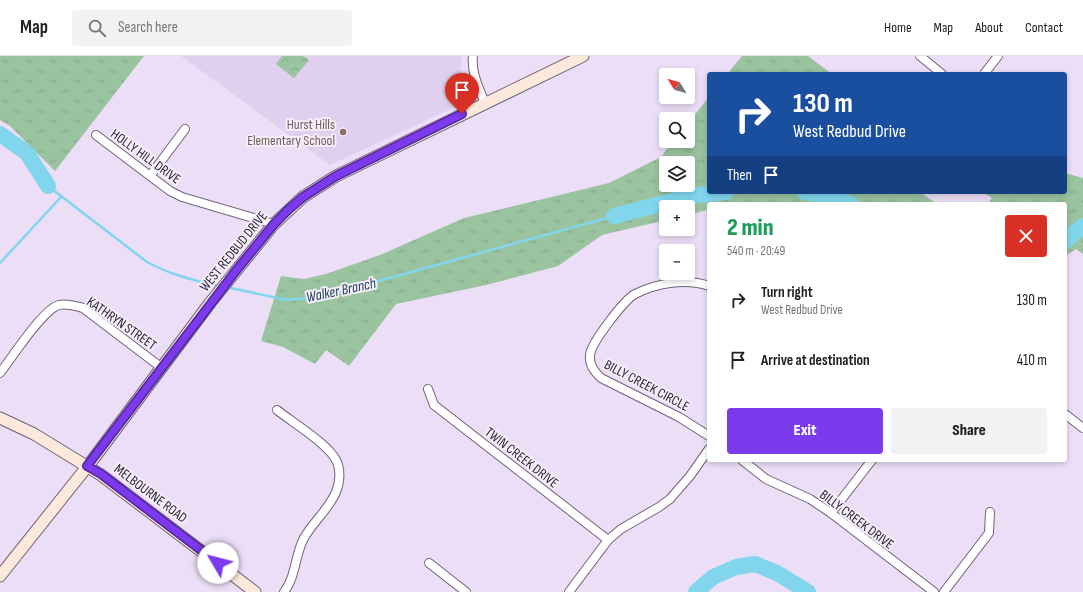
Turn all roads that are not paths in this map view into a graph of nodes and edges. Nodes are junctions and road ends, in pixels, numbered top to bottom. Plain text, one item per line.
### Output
1 (473, 56) edge
2 (583, 56) edge
3 (920, 56) edge
4 (998, 56) edge
5 (940, 72) edge
6 (986, 72) edge
7 (485, 103) junction
8 (185, 129) dead end
9 (96, 135) dead end
10 (150, 176) junction
11 (274, 224) junction
12 (707, 286) edge
13 (162, 368) junction
14 (0, 373) edge
15 (428, 389) dead end
16 (277, 410) dead end
17 (1067, 416) edge
18 (0, 418) edge
19 (1083, 428) edge
20 (707, 435) edge
21 (707, 452) edge
22 (745, 462) edge
23 (870, 462) edge
24 (87, 466) junction
25 (990, 512) dead end
26 (831, 513) junction
27 (608, 540) junction
28 (428, 563) dead end
29 (0, 576) edge
30 (255, 592) edge
31 (284, 592) edge
32 (466, 592) edge
33 (569, 592) edge
34 (934, 592) edge
35 (944, 592) edge

1 - 7 street
2 - 7 street, WEST REDBUD DRIVE
3 - 5 street
4 - 6 street
7 - 11 street, WEST REDBUD DRIVE
8 - 10 street
9 - 10 street, HOLLY HILL DRIVE
10 - 11 street, HOLLY HILL DRIVE
11 - 13 street, WEST REDBUD DRIVE
12 - 20 street, BILLY CREEK CIRCLE
13 - 14 street, KATHRYN STREET
13 - 24 street, WEST REDBUD DRIVE
15 - 27 street, TWIN CREEK DRIVE
16 - 31 street
17 - 19 street
18 - 24 street, MELBOURNE ROAD
21 - 27 street
22 - 26 street, BILLY CREEK DRIVE
23 - 26 street
24 - 29 street, WEST REDBUD DRIVE
24 - 30 street, MELBOURNE ROAD
25 - 35 street
26 - 34 street, BILLY CREEK DRIVE
27 - 33 street
28 - 32 street

